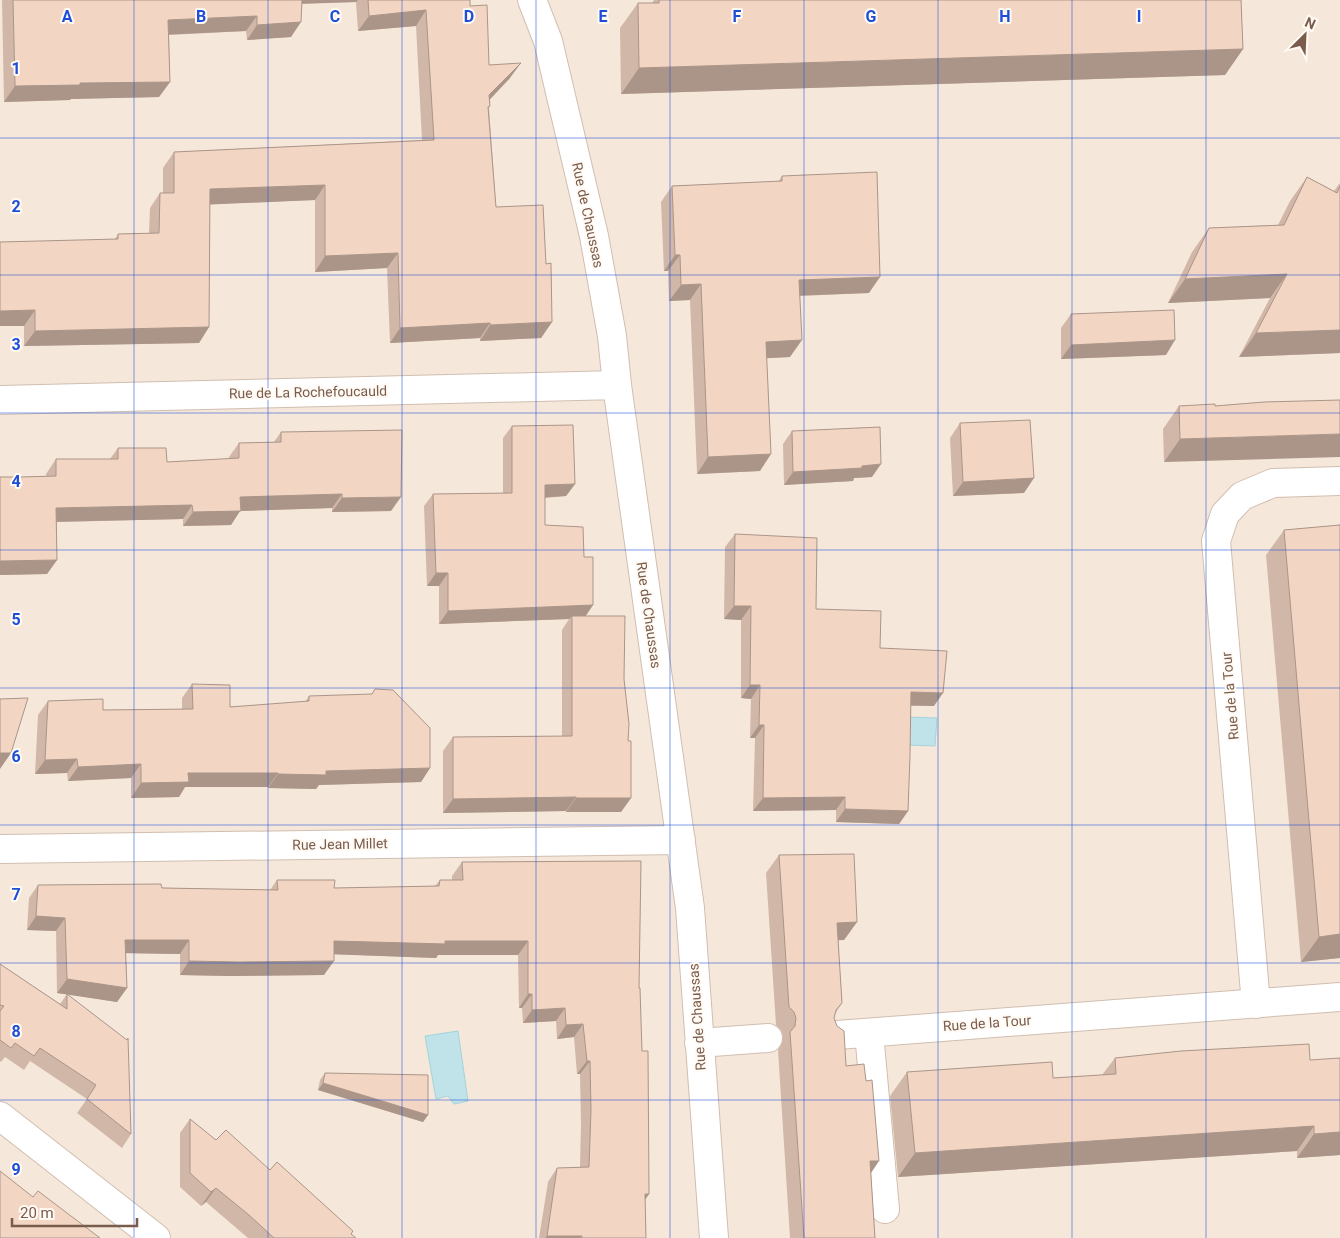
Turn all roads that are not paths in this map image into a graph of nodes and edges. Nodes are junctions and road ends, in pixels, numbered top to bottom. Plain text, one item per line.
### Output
1 (532, 0) edge
2 (617, 385) junction
3 (0, 400) edge
4 (1340, 480) edge
5 (681, 840) junction
6 (0, 849) edge
7 (1340, 997) edge
8 (1256, 1004) junction
9 (870, 1033) junction
10 (837, 1035) edge
11 (768, 1038) dead end
12 (699, 1042) junction
13 (0, 1116) edge
14 (885, 1209) dead end
15 (156, 1238) edge
16 (714, 1238) edge

1 - 2 street, Rue de Chaussas
2 - 3 street, Rue de La Rochefoucauld
2 - 5 street, Rue de Chaussas
4 - 8 street, Rue de la Tour
5 - 6 street, Rue Jean Millet
5 - 12 street, Rue de Chaussas
7 - 8 street, Rue de la Tour
8 - 9 street, Rue de la Tour
9 - 10 street, Rue de la Tour
9 - 14 street
11 - 12 street
12 - 16 street, Rue de Chaussas
13 - 15 street

